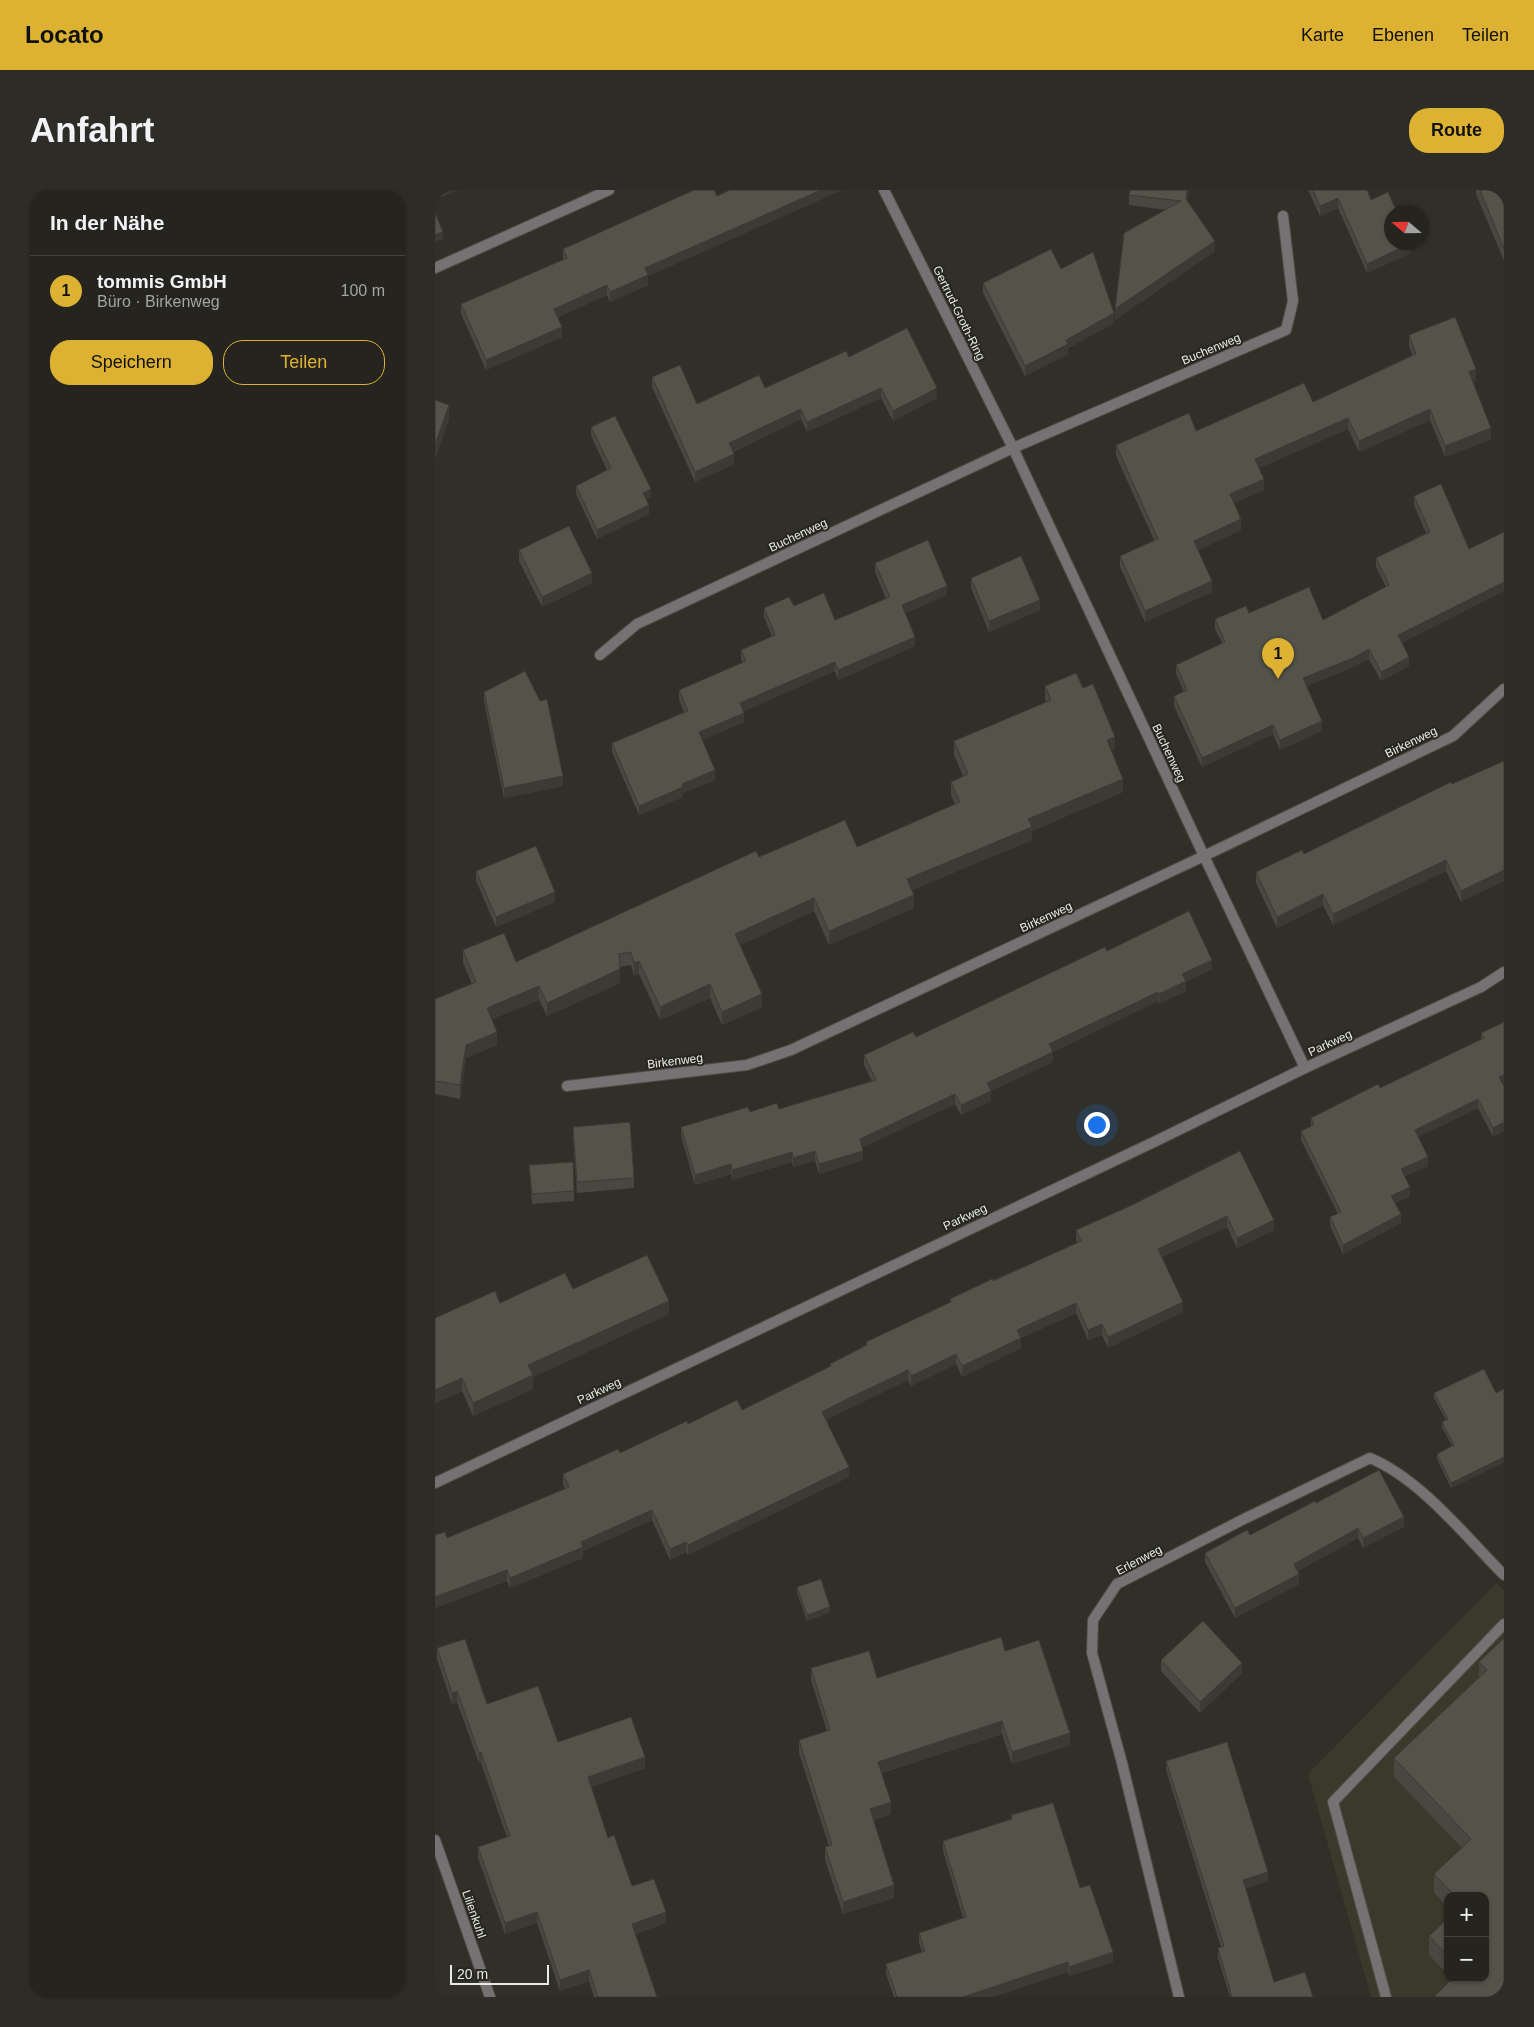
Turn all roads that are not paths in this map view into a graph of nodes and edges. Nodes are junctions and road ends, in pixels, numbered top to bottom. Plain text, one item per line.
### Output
1 (609, 190) edge
2 (884, 190) edge
3 (1283, 216) dead end
4 (435, 268) edge
5 (1013, 448) junction
6 (600, 655) dead end
7 (1504, 689) edge
8 (1204, 856) junction
9 (1504, 972) edge
10 (1305, 1068) junction
11 (567, 1086) dead end
12 (435, 1483) edge
13 (1503, 1574) edge
14 (1504, 1624) edge
15 (435, 1840) edge
16 (489, 1997) edge
17 (1179, 1997) edge
18 (1387, 1997) edge

1 - 4 street
2 - 5 street, Gertrud-Groth-Ring
3 - 5 street, Buchenweg
5 - 6 street, Buchenweg
5 - 8 street, Buchenweg
7 - 8 street, Birkenweg
8 - 10 street, Buchenweg
8 - 11 street, Birkenweg
9 - 10 street, Parkweg
10 - 12 street, Parkweg
13 - 17 street, Erlenweg
14 - 18 street
15 - 16 street, Lilienkuhl

